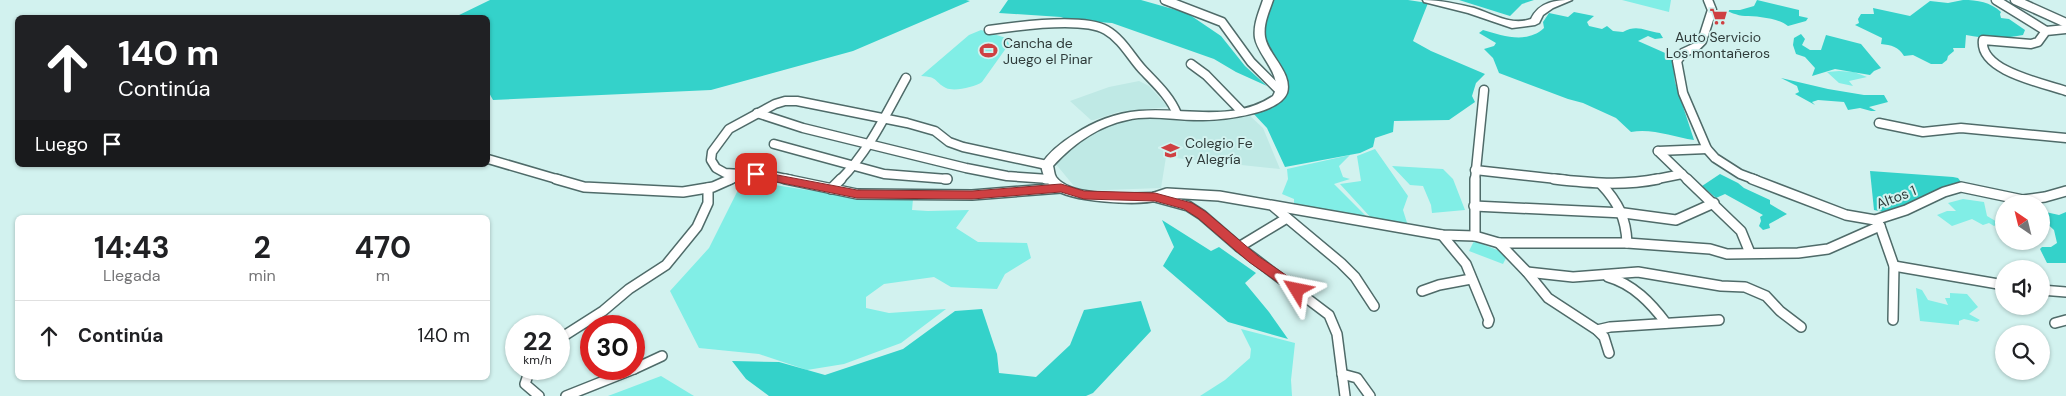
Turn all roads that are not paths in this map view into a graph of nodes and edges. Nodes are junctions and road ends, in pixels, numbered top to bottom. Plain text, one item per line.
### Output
1 (1165, 0) edge
2 (1268, 0) edge
3 (1428, 0) edge
4 (1566, 0) edge
5 (1708, 0) edge
6 (1996, 0) edge
7 (2015, 0) edge
8 (2066, 23) edge
9 (2066, 29) edge
10 (989, 30) dead end
11 (2046, 31) junction
12 (1191, 64) dead end
13 (906, 78) dead end
14 (1484, 90) dead end
15 (2066, 91) edge
16 (1281, 92) junction
17 (1241, 111) junction
18 (756, 113) junction
19 (1176, 114) junction
20 (885, 119) junction
21 (1879, 123) dead end
22 (2066, 138) edge
23 (871, 143) junction
24 (774, 144) dead end
25 (1707, 149) junction
26 (490, 160) edge
27 (1047, 165) junction
28 (854, 166) junction
29 (1475, 170) junction
30 (742, 173) junction
31 (1682, 174) junction
32 (947, 179) dead end
33 (1049, 179) junction
34 (1601, 184) junction
35 (708, 188) junction
36 (1061, 188) junction
37 (831, 189) junction
38 (2066, 191) edge
39 (1155, 197) junction
40 (1714, 203) junction
41 (1474, 206) junction
42 (1274, 207) junction
43 (1624, 213) junction
44 (1287, 218) junction
45 (1877, 223) junction
46 (1442, 235) junction
47 (1475, 236) junction
48 (1499, 243) junction
49 (1627, 243) junction
50 (1239, 247) junction
51 (1750, 254) junction
52 (1894, 266) junction
53 (1527, 272) junction
54 (1598, 275) junction
55 (1471, 279) junction
56 (1995, 283) edge
57 (1422, 291) dead end
58 (2050, 291) edge
59 (2066, 292) edge
60 (1374, 306) dead end
61 (1719, 320) dead end
62 (1894, 320) dead end
63 (2066, 320) edge
64 (2055, 322) dead end
65 (1488, 323) dead end
66 (1666, 323) junction
67 (1801, 327) dead end
68 (1598, 330) junction
69 (570, 332) edge
70 (1609, 353) dead end
71 (662, 356) dead end
72 (645, 364) edge
73 (1342, 374) junction
74 (526, 380) edge
75 (608, 380) edge
76 (539, 396) edge
77 (566, 396) edge
78 (1345, 396) edge
79 (1370, 396) edge

1 - 16 street
2 - 16 street
3 - 4 street
5 - 25 street
6 - 11 street
7 - 8 street
9 - 11 street
10 - 19 street
11 - 15 street
12 - 17 street
13 - 20 street
14 - 29 street
16 - 17 street
17 - 19 street
18 - 20 street
18 - 23 street
18 - 30 street
19 - 27 street
20 - 23 street
20 - 27 street
21 - 22 street
23 - 28 street
23 - 33 street
24 - 28 street
25 - 31 street
25 - 45 street, Altos 1
26 - 35 street
27 - 33 street
28 - 32 street
28 - 37 street
29 - 34 street
29 - 41 street
30 - 35 street
30 - 37 street
31 - 34 street
31 - 40 street
33 - 36 street
34 - 43 street
35 - 69 street
36 - 37 street
36 - 39 street
38 - 45 street, Altos 1
39 - 42 street
39 - 50 street
40 - 43 street
40 - 51 street
41 - 43 street
41 - 47 street
42 - 44 street
42 - 46 street
43 - 49 street
44 - 50 street
44 - 60 street
45 - 51 street
45 - 52 street
46 - 47 street
46 - 55 street
47 - 48 street
48 - 49 street
48 - 53 street
49 - 51 street
50 - 73 street
52 - 56 street
52 - 62 street
53 - 54 street
53 - 68 street
54 - 66 street
54 - 67 street
55 - 57 street
55 - 65 street
58 - 59 street
61 - 66 street
63 - 64 street
66 - 68 street
68 - 70 street
71 - 72 street
73 - 78 street
73 - 79 street
74 - 76 street
75 - 77 street

